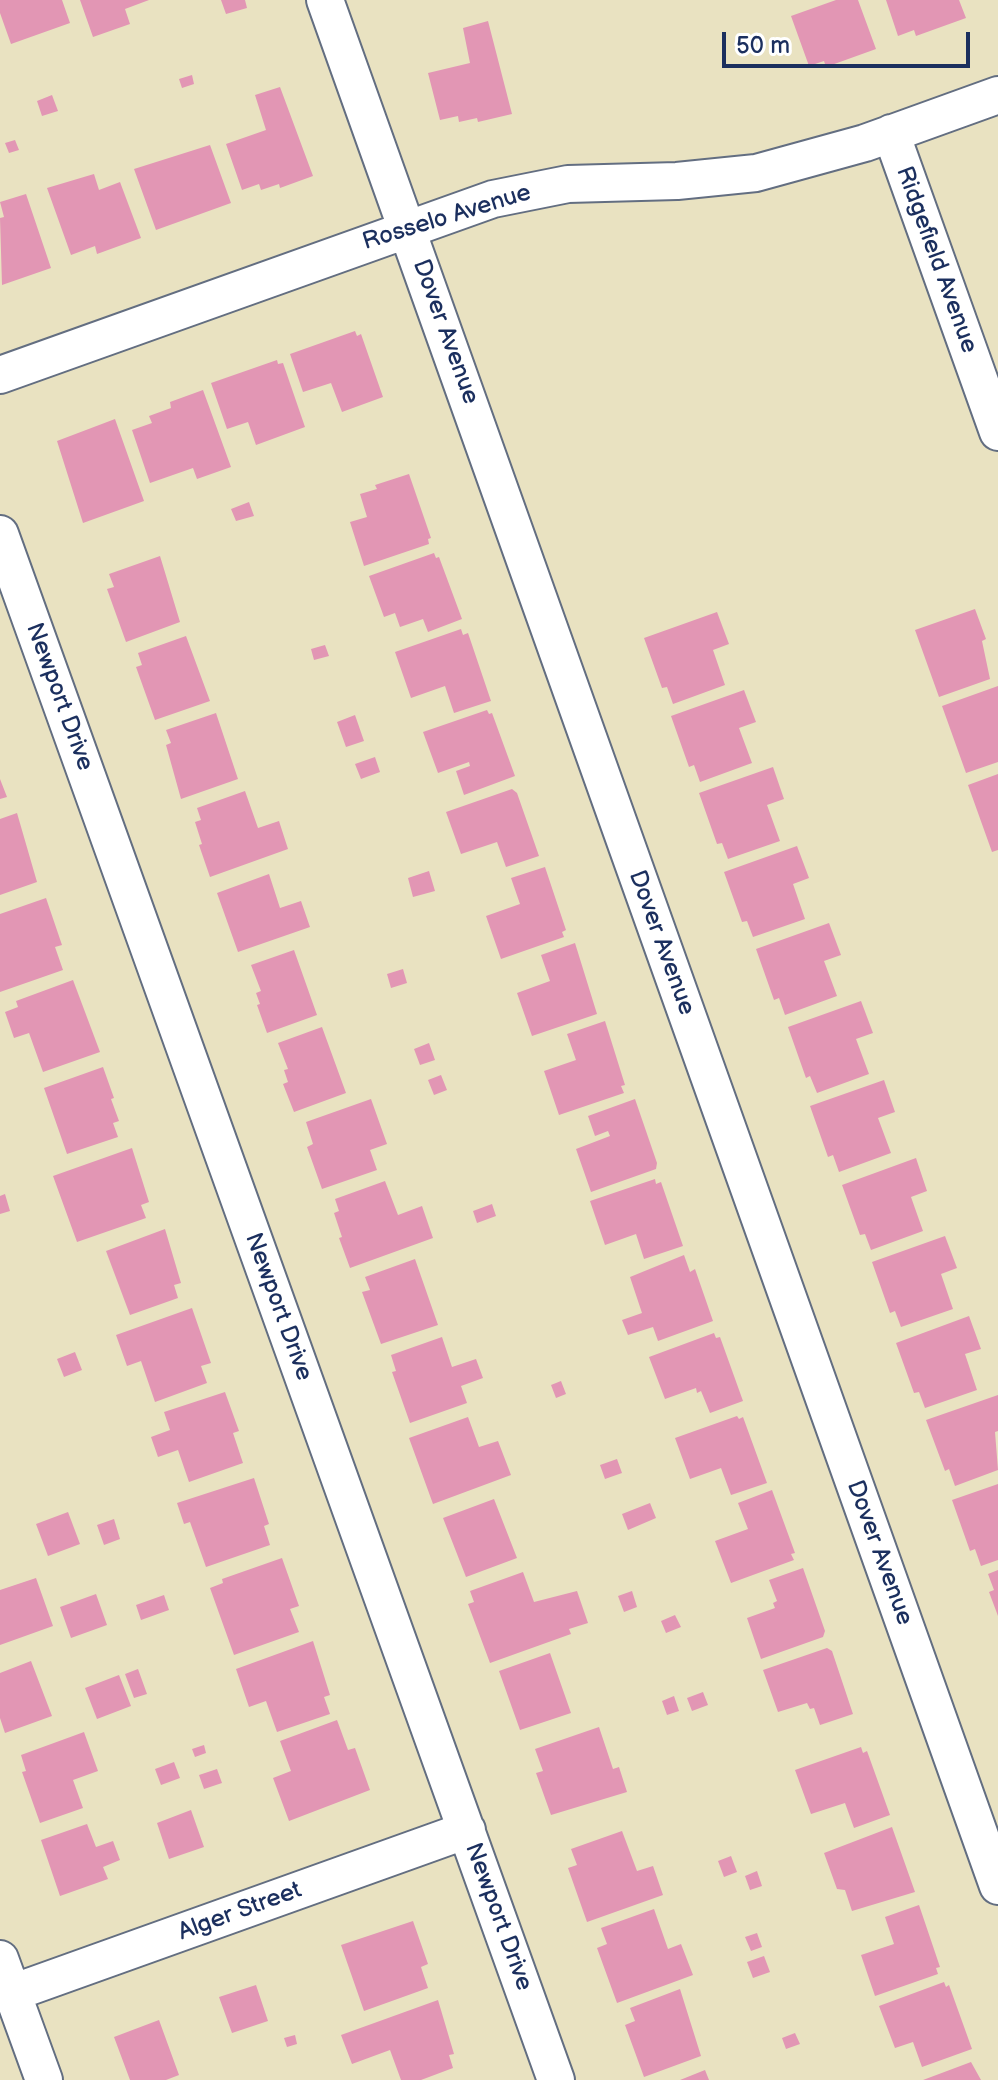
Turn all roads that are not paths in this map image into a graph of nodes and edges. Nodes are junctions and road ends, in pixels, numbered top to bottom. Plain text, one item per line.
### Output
1 (325, 0) edge
2 (998, 95) edge
3 (891, 133) junction
4 (407, 228) junction
5 (0, 375) edge
6 (998, 432) edge
7 (0, 534) edge
8 (467, 1830) junction
9 (998, 1886) edge
10 (0, 1959) edge
11 (12, 1993) junction
12 (44, 2080) edge
13 (556, 2080) edge

1 - 4 street, Dover Avenue
2 - 3 street, Rosselo Avenue
3 - 4 street, Rosselo Avenue
3 - 6 street, Ridgefield Avenue
4 - 5 street, Rosselo Avenue
4 - 9 street, Dover Avenue
7 - 8 street, Newport Drive
8 - 11 street, Alger Street
8 - 13 street, Newport Drive
10 - 11 street
11 - 12 street

